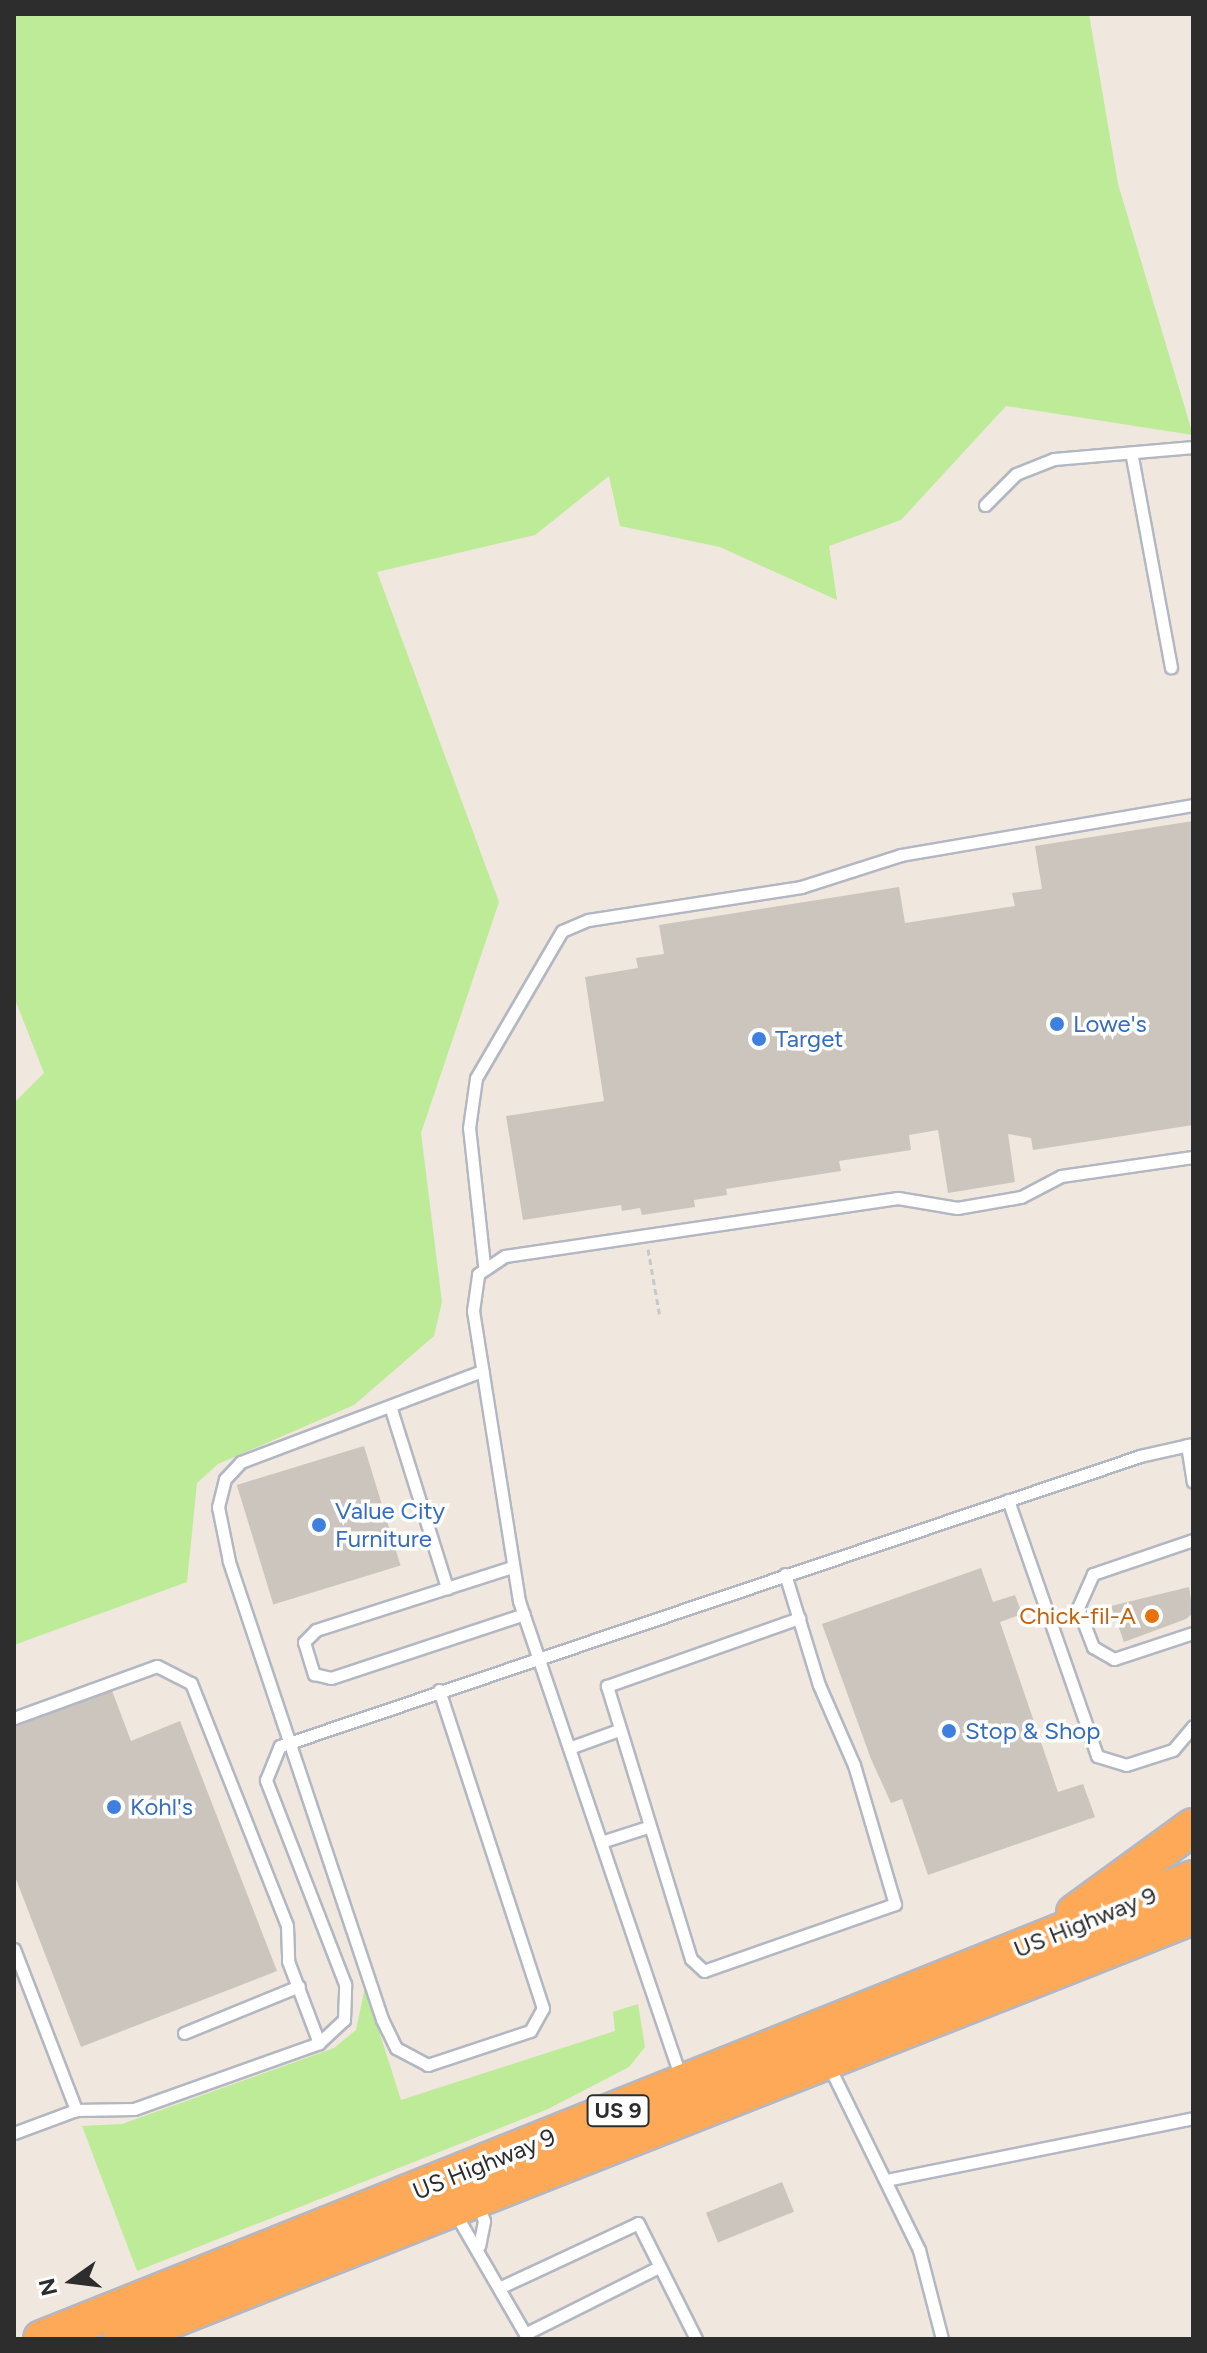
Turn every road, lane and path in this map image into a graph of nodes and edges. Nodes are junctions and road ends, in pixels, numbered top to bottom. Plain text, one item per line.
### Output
1 (1193, 447) edge
2 (1132, 457) junction
3 (985, 505) dead end
4 (1171, 667) dead end
5 (1193, 805) edge
6 (1193, 1157) edge
7 (651, 1235) junction
8 (484, 1265) junction
9 (660, 1317) dead end
10 (482, 1371) junction
11 (391, 1409) junction
12 (1190, 1445) edge
13 (1193, 1482) edge
14 (1008, 1500) junction
15 (1193, 1540) edge
16 (512, 1567) junction
17 (785, 1574) junction
18 (447, 1588) junction
19 (524, 1614) junction
20 (799, 1618) junction
21 (1193, 1633) edge
22 (538, 1656) junction
23 (439, 1690) junction
24 (14, 1718) edge
25 (1193, 1726) edge
26 (616, 1731) junction
27 (291, 1740) junction
28 (569, 1748) junction
29 (648, 1827) junction
30 (1193, 1827) edge
31 (601, 1842) junction
32 (1193, 1879) edge
33 (1193, 1916) edge
34 (1193, 1942) edge
35 (14, 1949) edge
36 (1056, 1952) junction
37 (299, 1986) junction
38 (184, 2033) dead end
39 (319, 2043) junction
40 (827, 2062) junction
41 (683, 2086) junction
42 (76, 2110) junction
43 (1193, 2118) edge
44 (14, 2133) edge
45 (886, 2180) junction
46 (464, 2204) junction
47 (479, 2246) junction
48 (659, 2267) junction
49 (501, 2287) junction
50 (527, 2337) edge
51 (42, 2339) edge
52 (122, 2339) edge
53 (696, 2339) edge
54 (942, 2339) edge

1 - 2 lane
2 - 3 lane
2 - 4 lane
5 - 8 lane
6 - 7 lane
7 - 8 lane
7 - 9 path
8 - 10 lane
10 - 11 lane
10 - 16 lane
11 - 18 lane
11 - 27 lane
12 - 13 lane
12 - 14 lane
14 - 17 lane
14 - 25 lane
15 - 21 lane
16 - 18 lane
16 - 19 lane
17 - 20 lane
17 - 22 lane
18 - 19 lane
19 - 22 lane
20 - 26 lane
20 - 29 lane
22 - 23 lane
22 - 28 lane
23 - 27 lane
23 - 27 lane
24 - 37 lane
26 - 28 lane
26 - 29 lane
27 - 39 lane
28 - 31 lane
29 - 31 lane
30 - 36 highway
31 - 41 lane
32 - 36 highway, US Highway 9 / US 9
33 - 36 highway, US Highway 9 / US 9
34 - 36 highway
35 - 42 lane
36 - 40 highway, US Highway 9 / US 9
36 - 41 highway, US Highway 9 / US 9
37 - 38 lane
37 - 39 lane
39 - 42 lane
40 - 45 lane
40 - 46 highway, US Highway 9 / US 9
41 - 51 highway, US Highway 9 / US 9
42 - 44 lane
43 - 45 lane
45 - 54 lane
46 - 47 lane
46 - 47 lane
46 - 52 highway, US Highway 9 / US 9
47 - 49 lane
48 - 49 lane
48 - 50 lane
48 - 53 lane
49 - 50 lane

